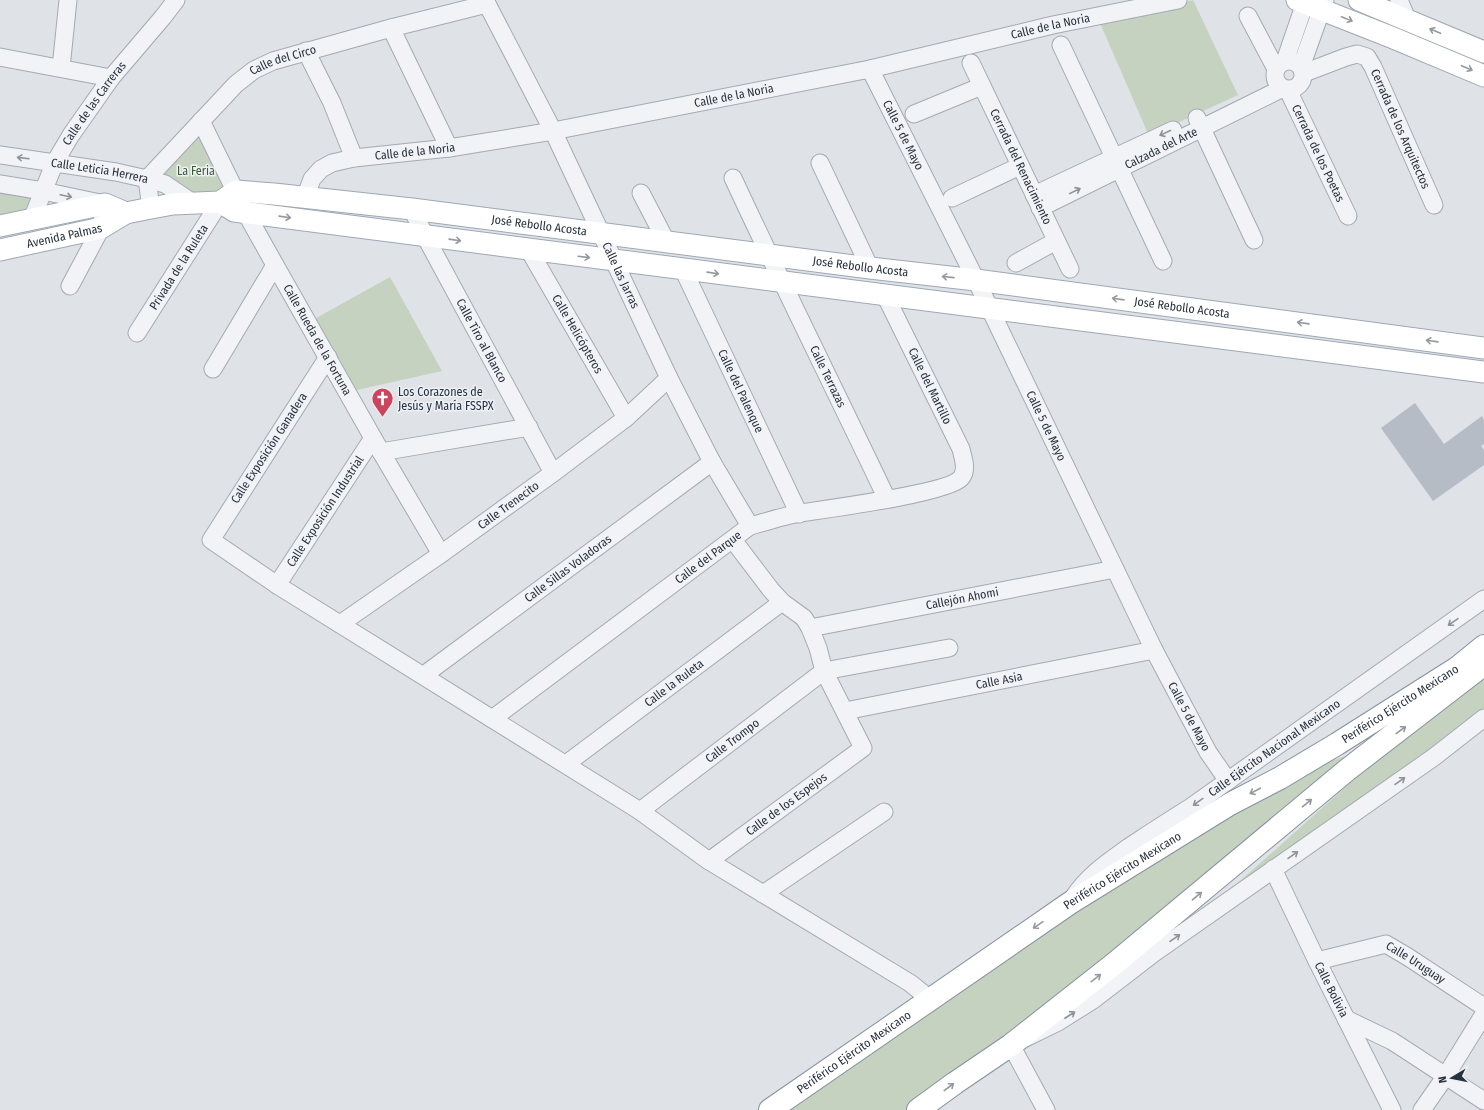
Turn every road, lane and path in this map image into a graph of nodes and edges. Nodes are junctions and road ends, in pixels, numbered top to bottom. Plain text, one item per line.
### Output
1 (68, 0) edge
2 (164, 0) edge
3 (176, 0) edge
4 (1178, 0) edge
5 (1359, 0) edge
6 (1399, 0) edge
7 (486, 2) edge
8 (1311, 2) edge
9 (1248, 16) dead end
10 (163, 17) junction
11 (1407, 19) junction
12 (390, 28) junction
13 (1292, 40) junction
14 (1061, 45) dead end
15 (1309, 46) junction
16 (306, 51) junction
17 (1484, 52) edge
18 (0, 57) edge
19 (971, 64) dead end
20 (61, 68) junction
21 (870, 69) junction
22 (1302, 70) junction
23 (1484, 76) edge
24 (110, 78) junction
25 (1281, 78) junction
26 (982, 86) junction
27 (914, 114) dead end
28 (201, 121) junction
29 (1199, 123) junction
30 (553, 131) junction
31 (449, 148) junction
32 (0, 155) edge
33 (354, 158) junction
34 (55, 162) junction
35 (820, 163) dead end
36 (1116, 163) junction
37 (1020, 166) junction
38 (733, 178) dead end
39 (147, 179) junction
40 (0, 184) edge
41 (43, 191) junction
42 (641, 193) dead end
43 (228, 196) junction
44 (305, 198) junction
45 (952, 198) dead end
46 (1037, 202) junction
47 (194, 203) junction
48 (105, 204) junction
49 (1434, 205) dead end
50 (151, 208) junction
51 (412, 208) junction
52 (246, 213) junction
53 (126, 214) junction
54 (1348, 216) dead end
55 (32, 218) junction
56 (0, 226) edge
57 (101, 228) junction
58 (602, 232) junction
59 (425, 236) junction
60 (1254, 240) dead end
61 (666, 241) junction
62 (1056, 241) junction
63 (0, 250) edge
64 (528, 250) junction
65 (768, 254) junction
66 (614, 261) junction
67 (1163, 261) dead end
68 (1016, 263) dead end
69 (274, 265) junction
70 (870, 268) junction
71 (683, 269) junction
72 (1070, 269) dead end
73 (976, 280) junction
74 (781, 282) junction
75 (70, 286) dead end
76 (886, 296) junction
77 (989, 309) junction
78 (1227, 313) junction
79 (137, 333) dead end
80 (1224, 340) junction
81 (1474, 347) edge
82 (328, 357) junction
83 (213, 369) dead end
84 (1460, 369) junction
85 (1484, 372) edge
86 (670, 378) junction
87 (626, 418) junction
88 (529, 427) junction
89 (377, 445) junction
90 (712, 462) junction
91 (553, 473) junction
92 (961, 478) joint
93 (887, 499) junction
94 (799, 514) junction
95 (750, 526) junction
96 (733, 540) junction
97 (441, 554) junction
98 (1115, 569) junction
99 (277, 585) junction
100 (1482, 601) edge
101 (782, 602) junction
102 (340, 624) junction
103 (810, 628) junction
104 (1484, 646) edge
105 (949, 648) dead end
106 (1154, 650) junction
107 (1484, 665) edge
108 (824, 671) junction
109 (1461, 674) junction
110 (424, 675) junction
111 (845, 711) junction
112 (1484, 718) edge
113 (492, 719) junction
114 (566, 764) junction
115 (1228, 780) junction
116 (640, 811) junction
117 (884, 812) dead end
118 (709, 861) junction
119 (1273, 869) junction
120 (763, 894) junction
121 (1070, 903) junction
122 (1317, 961) junction
123 (930, 999) junction
124 (1484, 1007) edge
125 (1484, 1014) edge
126 (1346, 1019) junction
127 (1011, 1045) junction
128 (1445, 1077) junction
129 (1484, 1101) edge
130 (770, 1110) edge
131 (918, 1110) edge
132 (1046, 1110) edge
133 (1392, 1110) edge
134 (1422, 1110) edge

1 - 20 street
2 - 10 street
3 - 10 street, Calle de las Carreras
4 - 21 street, Calle de la Noria
5 - 11 main road
6 - 11 street
7 - 12 street, Calle del Circo
7 - 30 street, Calle las Jarras
8 - 13 street
8 - 15 street, Calzada del Arte
8 -> 23 main road
9 - 25 street, Cerrada de los Poetas
10 - 24 street, Calle de las Carreras
17 -> 11 main road
12 - 16 street, Calle del Circo
12 - 31 street
13 - 15 street
13 - 25 street
14 - 36 street
15 - 22 street, Calzada del Arte
16 - 28 street, Calle del Circo
16 - 33 street
18 - 20 street
19 - 26 street, Cerrada del Renacimiento
20 - 24 street
21 - 30 street, Calle de la Noria
21 - 73 street, Calle 5 de Mayo
22 - 25 street
22 - 25 street, Calzada del Arte
22 - 49 street, Cerrada de los Arquitectos
24 - 34 street, Calle de las Carreras
25 - 29 street, Calzada del Arte
25 - 54 street, Cerrada de los Poetas
26 - 27 street
26 - 37 street, Cerrada del Renacimiento
28 - 39 street, Calle del Circo
28 - 43 street
29 - 36 street, Calzada del Arte
29 - 60 street
30 - 31 street, Calle de la Noria
30 - 58 street, Calle las Jarras
31 - 33 street, Calle de la Noria
34 -> 32 street, Calle Leticia Herrera
33 - 44 street, Calle de la Noria
34 - 39 street, Calle Leticia Herrera
34 - 41 street, Calle de las Carreras
35 - 70 street
36 - 46 street, Calzada del Arte
36 - 67 street
37 - 45 street
37 - 46 street, Cerrada del Renacimiento
38 - 65 street, Calle Terrazas
39 - 47 street, Calle Leticia Herrera
39 - 50 street
40 - 41 street
41 -> 48 street
41 - 55 street, Calle de las Carreras
42 - 61 street
43 - 44 main road, José Rebollo Acosta
43 - 47 main road, Avenida Palmas
43 - 52 main road
43 - 79 street, Privada de la Ruleta
44 - 51 main road, José Rebollo Acosta
46 - 62 street, Cerrada del Renacimiento
47 - 50 main road, Avenida Palmas
48 - 53 main road, Avenida Palmas
48 - 55 main road, Avenida Palmas
48 - 57 street
50 - 53 main road, Avenida Palmas
51 - 58 main road, José Rebollo Acosta
51 - 59 street, Calle Tiro al Blanco
52 -> 59 main road
52 - 69 street, Calle Rueda de la Fortuna
53 - 57 main road, Avenida Palmas
55 - 56 main road, Avenida Palmas
57 - 63 main road, Avenida Palmas
57 - 75 street
58 - 61 main road, José Rebollo Acosta
58 - 66 street, Calle las Jarras
59 -> 64 main road
59 - 88 street, Calle Tiro al Blanco
61 - 65 main road, José Rebollo Acosta
62 - 68 street
62 - 72 street, Cerrada del Renacimiento
64 -> 66 main road
64 - 87 street, Calle Helicópteros
65 - 70 main road, José Rebollo Acosta
65 - 74 street, Calle Terrazas
66 - 71 main road
66 - 86 street, Calle las Jarras
69 - 82 street, Calle Rueda de la Fortuna
69 - 83 street
73 -> 70 main road, José Rebollo Acosta
71 -> 74 main road
71 - 94 street, Calle del Palenque
73 - 77 street, Calle 5 de Mayo
78 -> 73 main road, José Rebollo Acosta
74 - 76 main road
74 - 93 street, Calle Terrazas
76 - 77 main road
76 - 92 street, Calle del Martillo
77 - 80 main road
77 - 98 street, Calle 5 de Mayo
78 - 80 main road
81 -> 78 main road, José Rebollo Acosta
80 - 84 main road
81 - 84 main road
82 - 89 street, Calle Rueda de la Fortuna
82 - 99 street, Calle Exposición Ganadera
84 - 85 main road
86 - 87 street, Calle Trenecito
86 - 90 street, Calle las Jarras
87 - 91 street, Calle Trenecito
88 - 89 street, Calle Exposición Industrial
88 - 91 street, Calle Tiro al Blanco
89 - 97 street, Calle Rueda de la Fortuna
89 - 99 street, Calle Exposición Industrial
90 - 95 street, Calle las Jarras
90 - 110 street, Calle Sillas Voladoras
91 - 97 street, Calle Trenecito
92 - 93 street, Calle del Parque
93 - 94 street, Calle del Parque
94 - 95 street, Calle del Parque
95 - 96 street, Calle del Parque
96 - 101 street
96 - 113 street, Calle del Parque
97 - 102 street, Calle Trenecito
98 - 103 street, Callejón Ahomi
98 - 106 street, Calle 5 de Mayo
99 - 102 street
100 -> 115 street, Calle Ejército Nacional Mexicano
101 - 103 street
101 - 114 street, Calle la Ruleta
102 - 110 street
103 - 108 street
104 - 109 highway, Periférico Ejército Mexicano
105 - 108 street
106 - 111 street, Calle Asia
106 - 115 street, Calle 5 de Mayo
107 - 109 highway, Periférico Ejército Mexicano
108 - 111 street
108 - 116 street, Calle Trompo
109 -> 121 highway, Periférico Ejército Mexicano
127 -> 109 highway, Periférico Ejército Mexicano
110 - 113 street
111 - 118 street, Calle de los Espejos
119 -> 112 street
113 - 114 street
114 - 116 street
115 -> 121 street, Calle Ejército Nacional Mexicano
116 - 118 street
117 - 120 street
118 - 120 street
119 - 122 street, Calle Bolivia
127 -> 119 street
120 - 123 street
121 -> 123 highway, Periférico Ejército Mexicano
122 - 124 street, Calle Uruguay
122 - 126 street, Calle Bolivia
123 - 130 highway, Periférico Ejército Mexicano
125 - 128 street
126 - 128 street
126 - 133 street, Calle Bolivia
131 -> 127 highway, Periférico Ejército Mexicano
127 - 132 street
128 - 129 street
128 - 134 street

